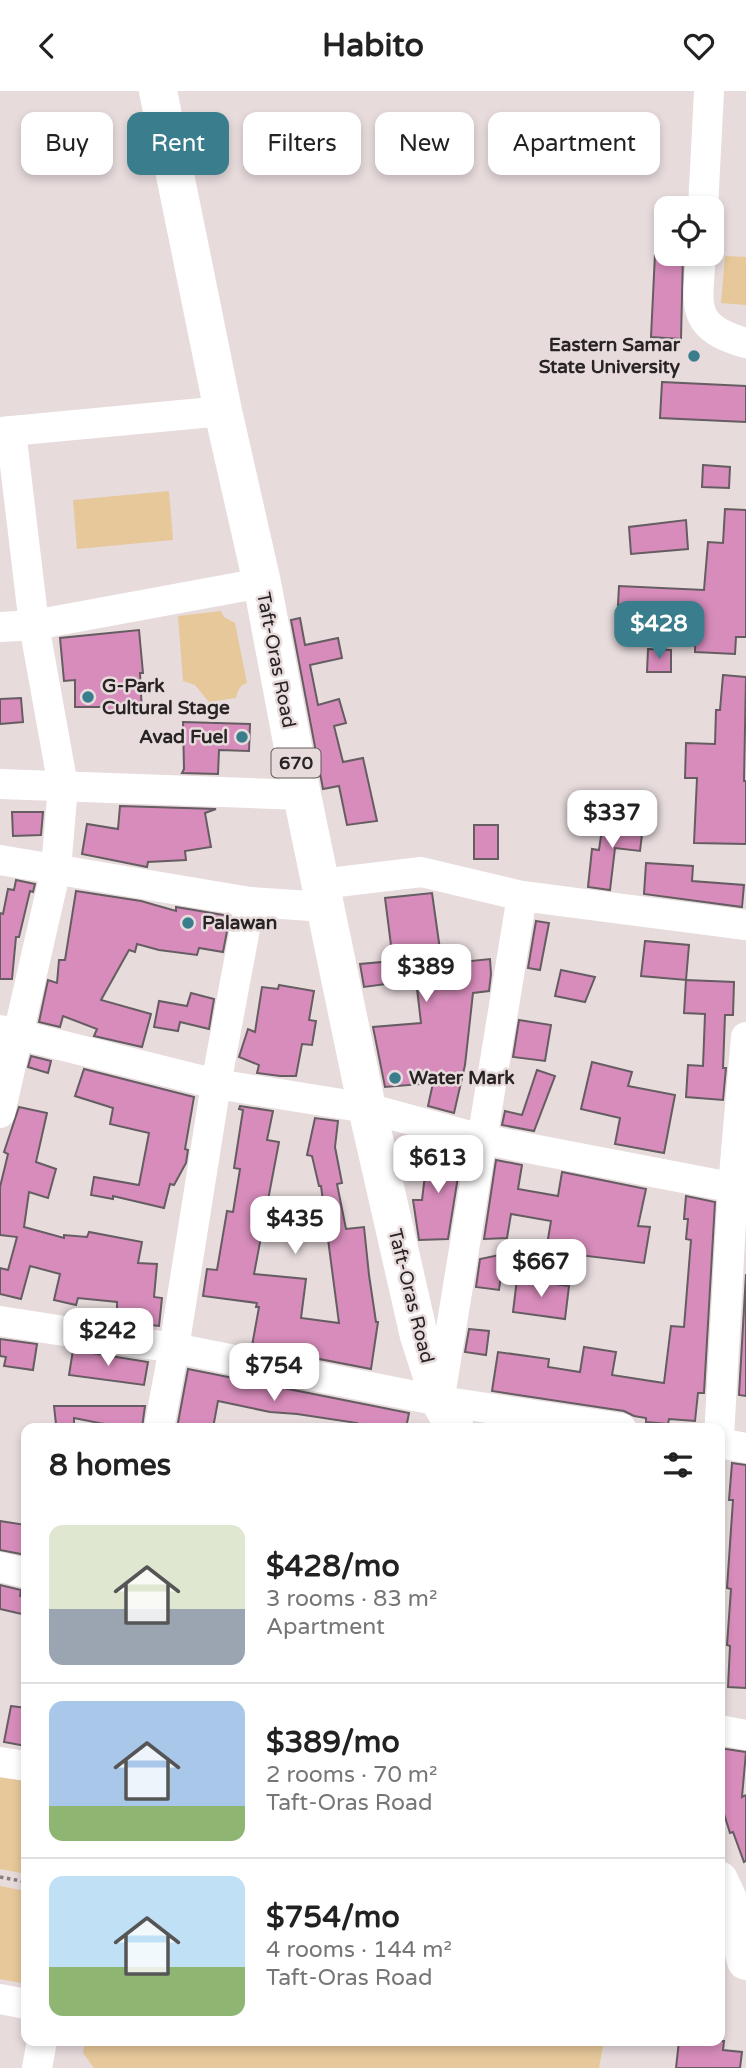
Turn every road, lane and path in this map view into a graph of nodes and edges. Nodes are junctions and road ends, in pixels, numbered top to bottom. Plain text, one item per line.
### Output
1 (158, 91) edge
2 (709, 91) edge
3 (704, 196) edge
4 (700, 266) edge
5 (746, 343) edge
6 (223, 411) junction
7 (5, 432) edge
8 (261, 583) junction
9 (34, 625) junction
10 (0, 628) edge
11 (0, 784) edge
12 (63, 786) junction
13 (302, 795) junction
14 (0, 860) edge
15 (56, 869) junction
16 (324, 895) junction
17 (522, 896) junction
18 (250, 902) junction
19 (746, 925) edge
20 (9, 1033) edge
21 (746, 1037) edge
22 (216, 1084) junction
23 (368, 1108) junction
24 (0, 1113) edge
25 (481, 1139) junction
26 (739, 1188) edge
27 (0, 1321) edge
28 (174, 1348) junction
29 (443, 1419) edge
30 (160, 1423) edge
31 (522, 1423) edge
32 (720, 1423) edge
33 (725, 1444) edge
34 (746, 1448) edge
35 (0, 1567) edge
36 (21, 1572) edge
37 (725, 1731) edge
38 (746, 1735) edge
39 (0, 1762) edge
40 (21, 1765) edge
41 (0, 1877) edge
42 (21, 1881) edge
43 (725, 1893) edge
44 (746, 1961) edge
45 (0, 1999) edge
46 (21, 2003) edge
47 (41, 2046) edge
48 (37, 2068) edge

1 - 6 main road, Taft-Oras Road / 670
2 - 3 street
4 - 5 street
6 - 7 street
6 - 8 main road, Taft-Oras Road / 670
7 - 9 street
8 - 9 street
8 - 13 main road, Taft-Oras Road / 670
9 - 10 street
9 - 12 street
11 - 12 street
12 - 13 street
12 - 15 street
13 - 16 main road, Taft-Oras Road / 670
14 - 15 street
15 - 18 street
15 - 20 street
16 - 17 street
16 - 18 street
16 - 23 main road, Taft-Oras Road / 670
17 - 19 street
17 - 25 street
18 - 22 street
20 - 22 street
20 - 24 street
21 - 26 street
22 - 23 street
22 - 28 street
23 - 25 street
23 - 29 main road, Taft-Oras Road / 670
25 - 26 street
25 - 29 street
26 - 32 street
27 - 28 street
28 - 29 street
28 - 30 street
29 - 31 street
33 - 34 street
35 - 36 street
37 - 38 street
39 - 40 street
41 - 42 path
43 - 44 main road
45 - 46 street
47 - 48 street

